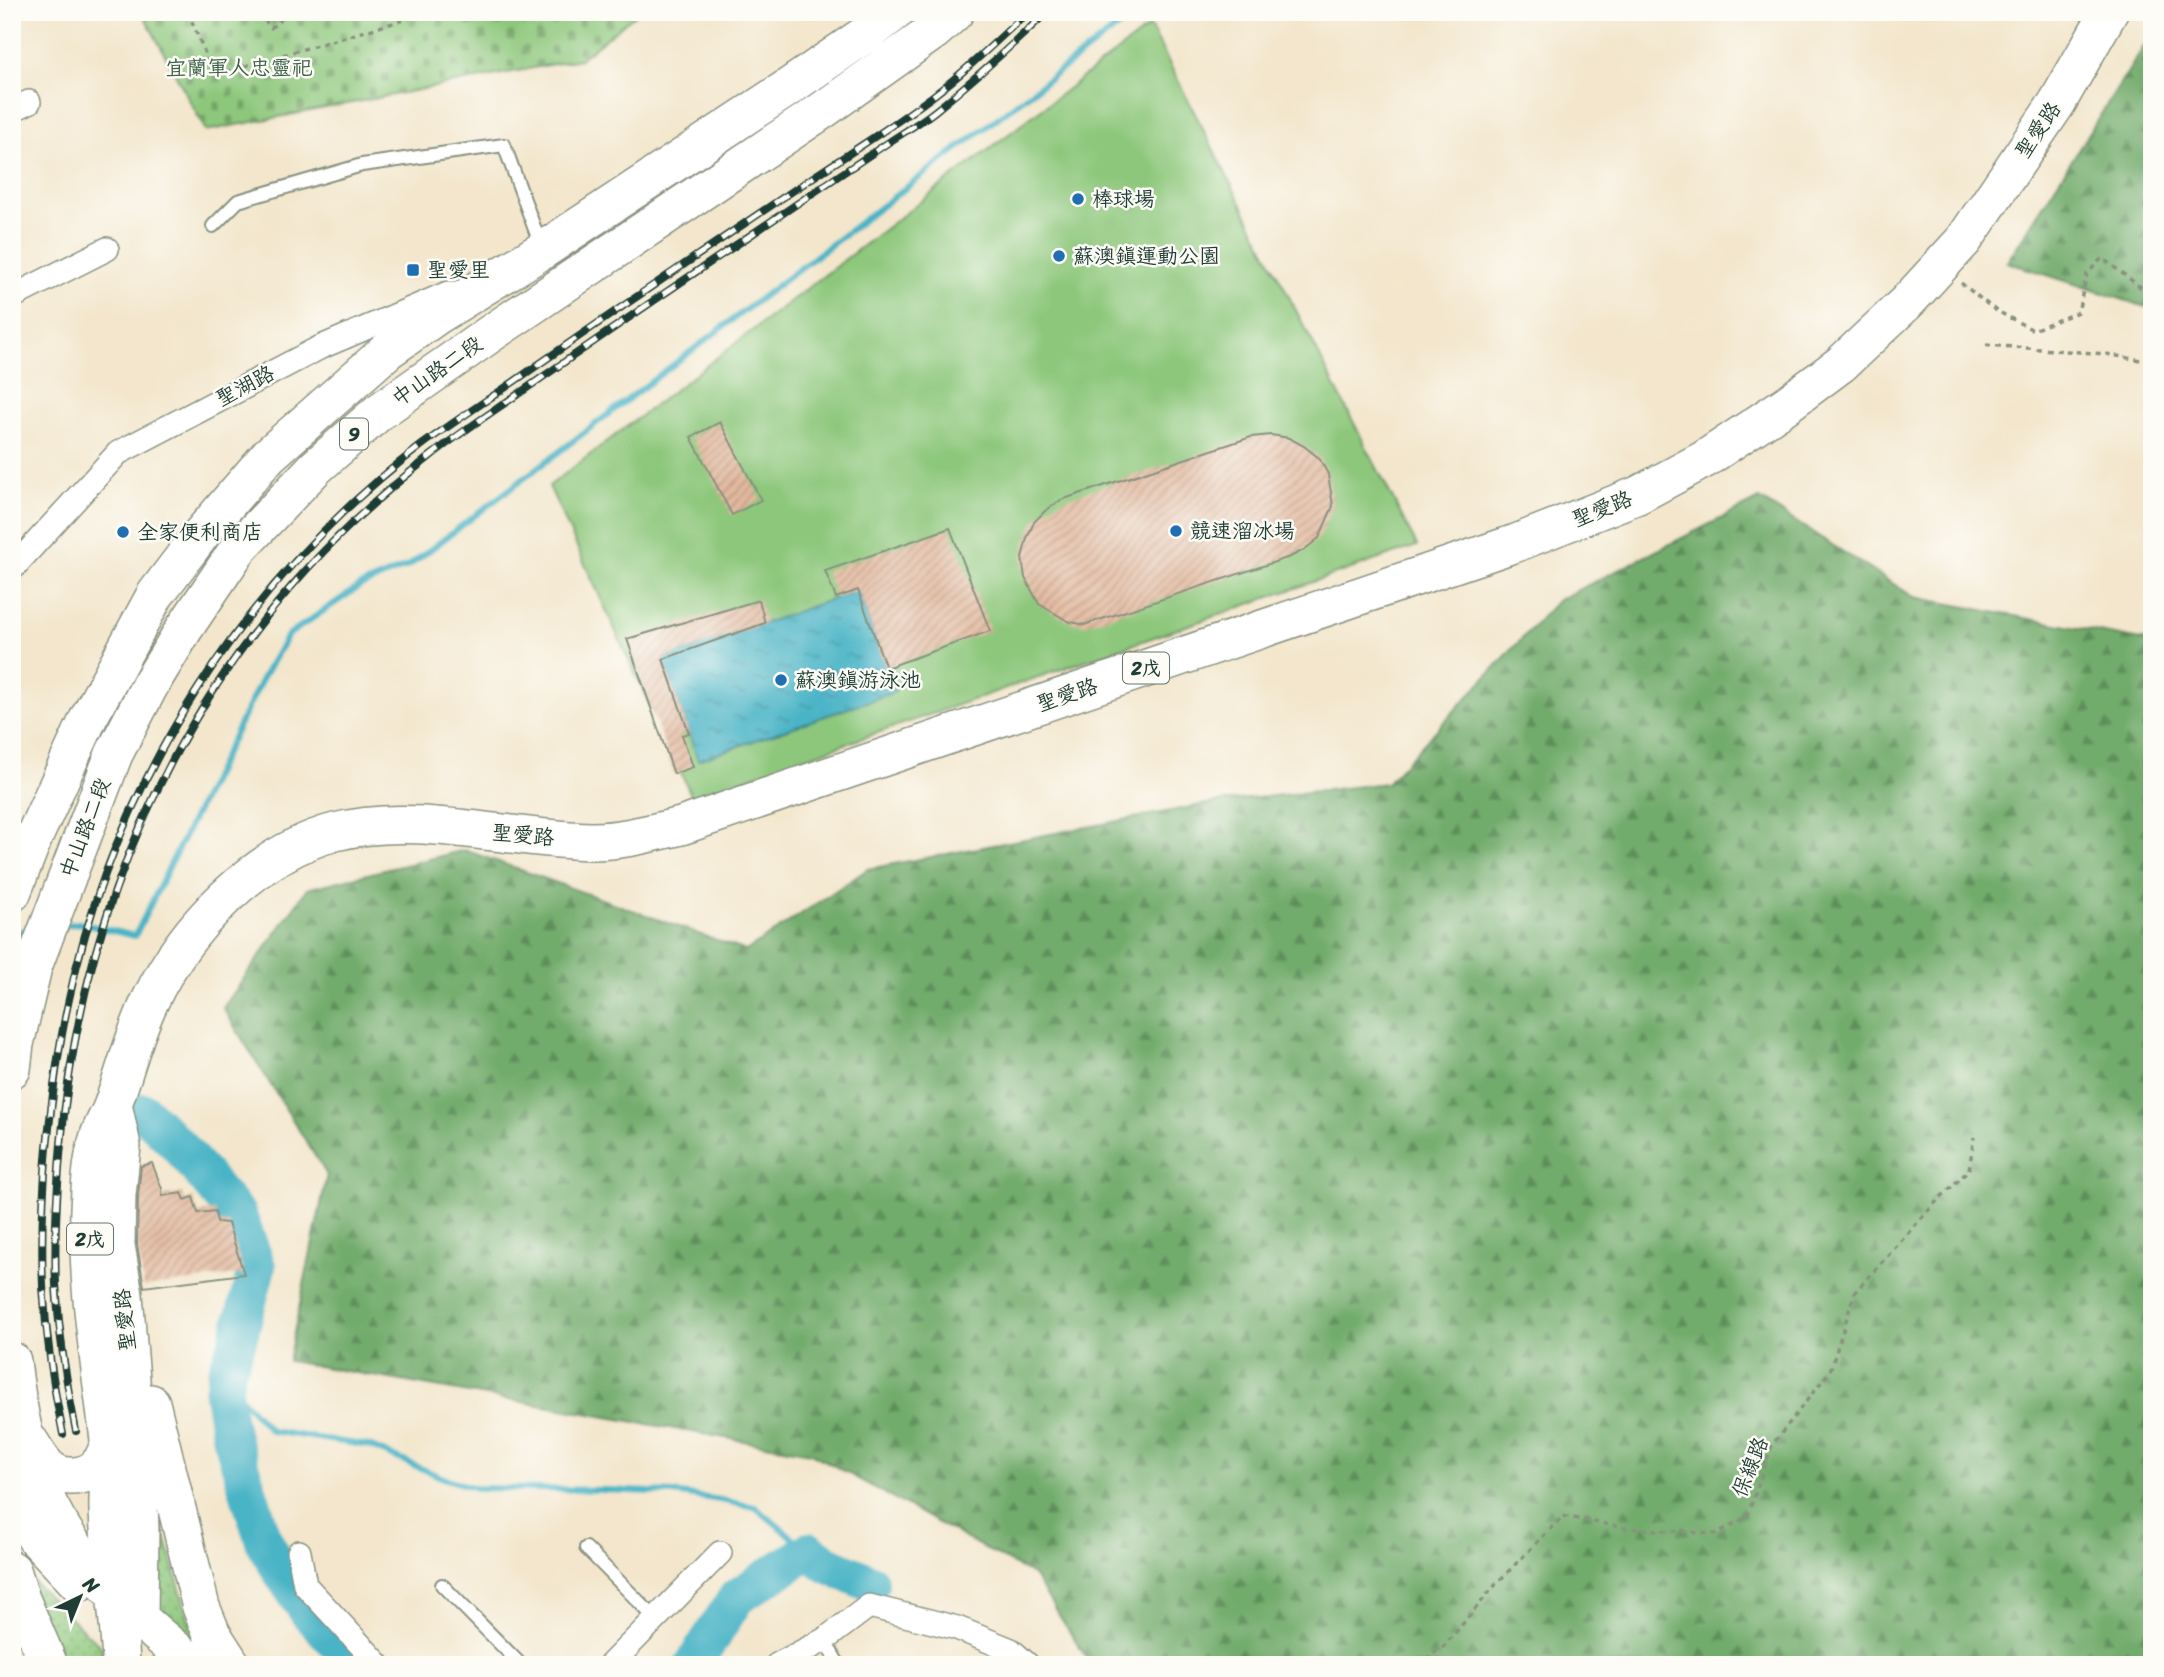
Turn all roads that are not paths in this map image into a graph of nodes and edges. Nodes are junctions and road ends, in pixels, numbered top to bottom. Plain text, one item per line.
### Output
1 (895, 12) edge
2 (955, 12) edge
3 (2109, 12) edge
4 (213, 226) dead end
5 (107, 249) dead end
6 (531, 257) junction
7 (12, 297) edge
8 (12, 569) edge
9 (12, 893) edge
10 (13, 1052) edge
11 (113, 1105) junction
12 (124, 1295) junction
13 (12, 1361) edge
14 (24, 1434) junction
15 (123, 1448) junction
16 (12, 1496) edge
17 (50, 1535) junction
18 (586, 1548) dead end
19 (299, 1552) dead end
20 (720, 1553) dead end
21 (12, 1570) edge
22 (442, 1585) dead end
23 (655, 1618) junction
24 (135, 1639) edge
25 (824, 1640) junction
26 (49, 1665) edge
27 (195, 1665) edge
28 (232, 1665) edge
29 (379, 1665) edge
30 (521, 1665) edge
31 (610, 1665) edge
32 (777, 1665) edge
33 (839, 1665) edge
34 (1028, 1665) edge

1 - 6 main road, 中山路二段 / 9
2 - 10 main road, 中山路二段 / 9
3 - 11 main road, 聖愛路 / 2戊
4 - 6 lane
5 - 7 street
6 - 8 street, 聖湖路
6 - 9 main road, 中山路二段 / 9
11 - 12 main road, 聖愛路 / 2戊
11 - 15 main road, 聖愛路 / 2戊
12 - 15 main road, 聖愛路 / 2戊
12 - 28 main road
13 - 14 main road
14 - 15 main road
14 - 17 main road
15 - 24 main road, 2戊
16 - 17 main road
17 - 24 main road
18 - 23 lane
19 - 29 street
20 - 23 street
21 - 26 main road
22 - 30 lane
23 - 31 street
24 - 27 main road
25 - 32 street
25 - 33 lane
25 - 34 street

